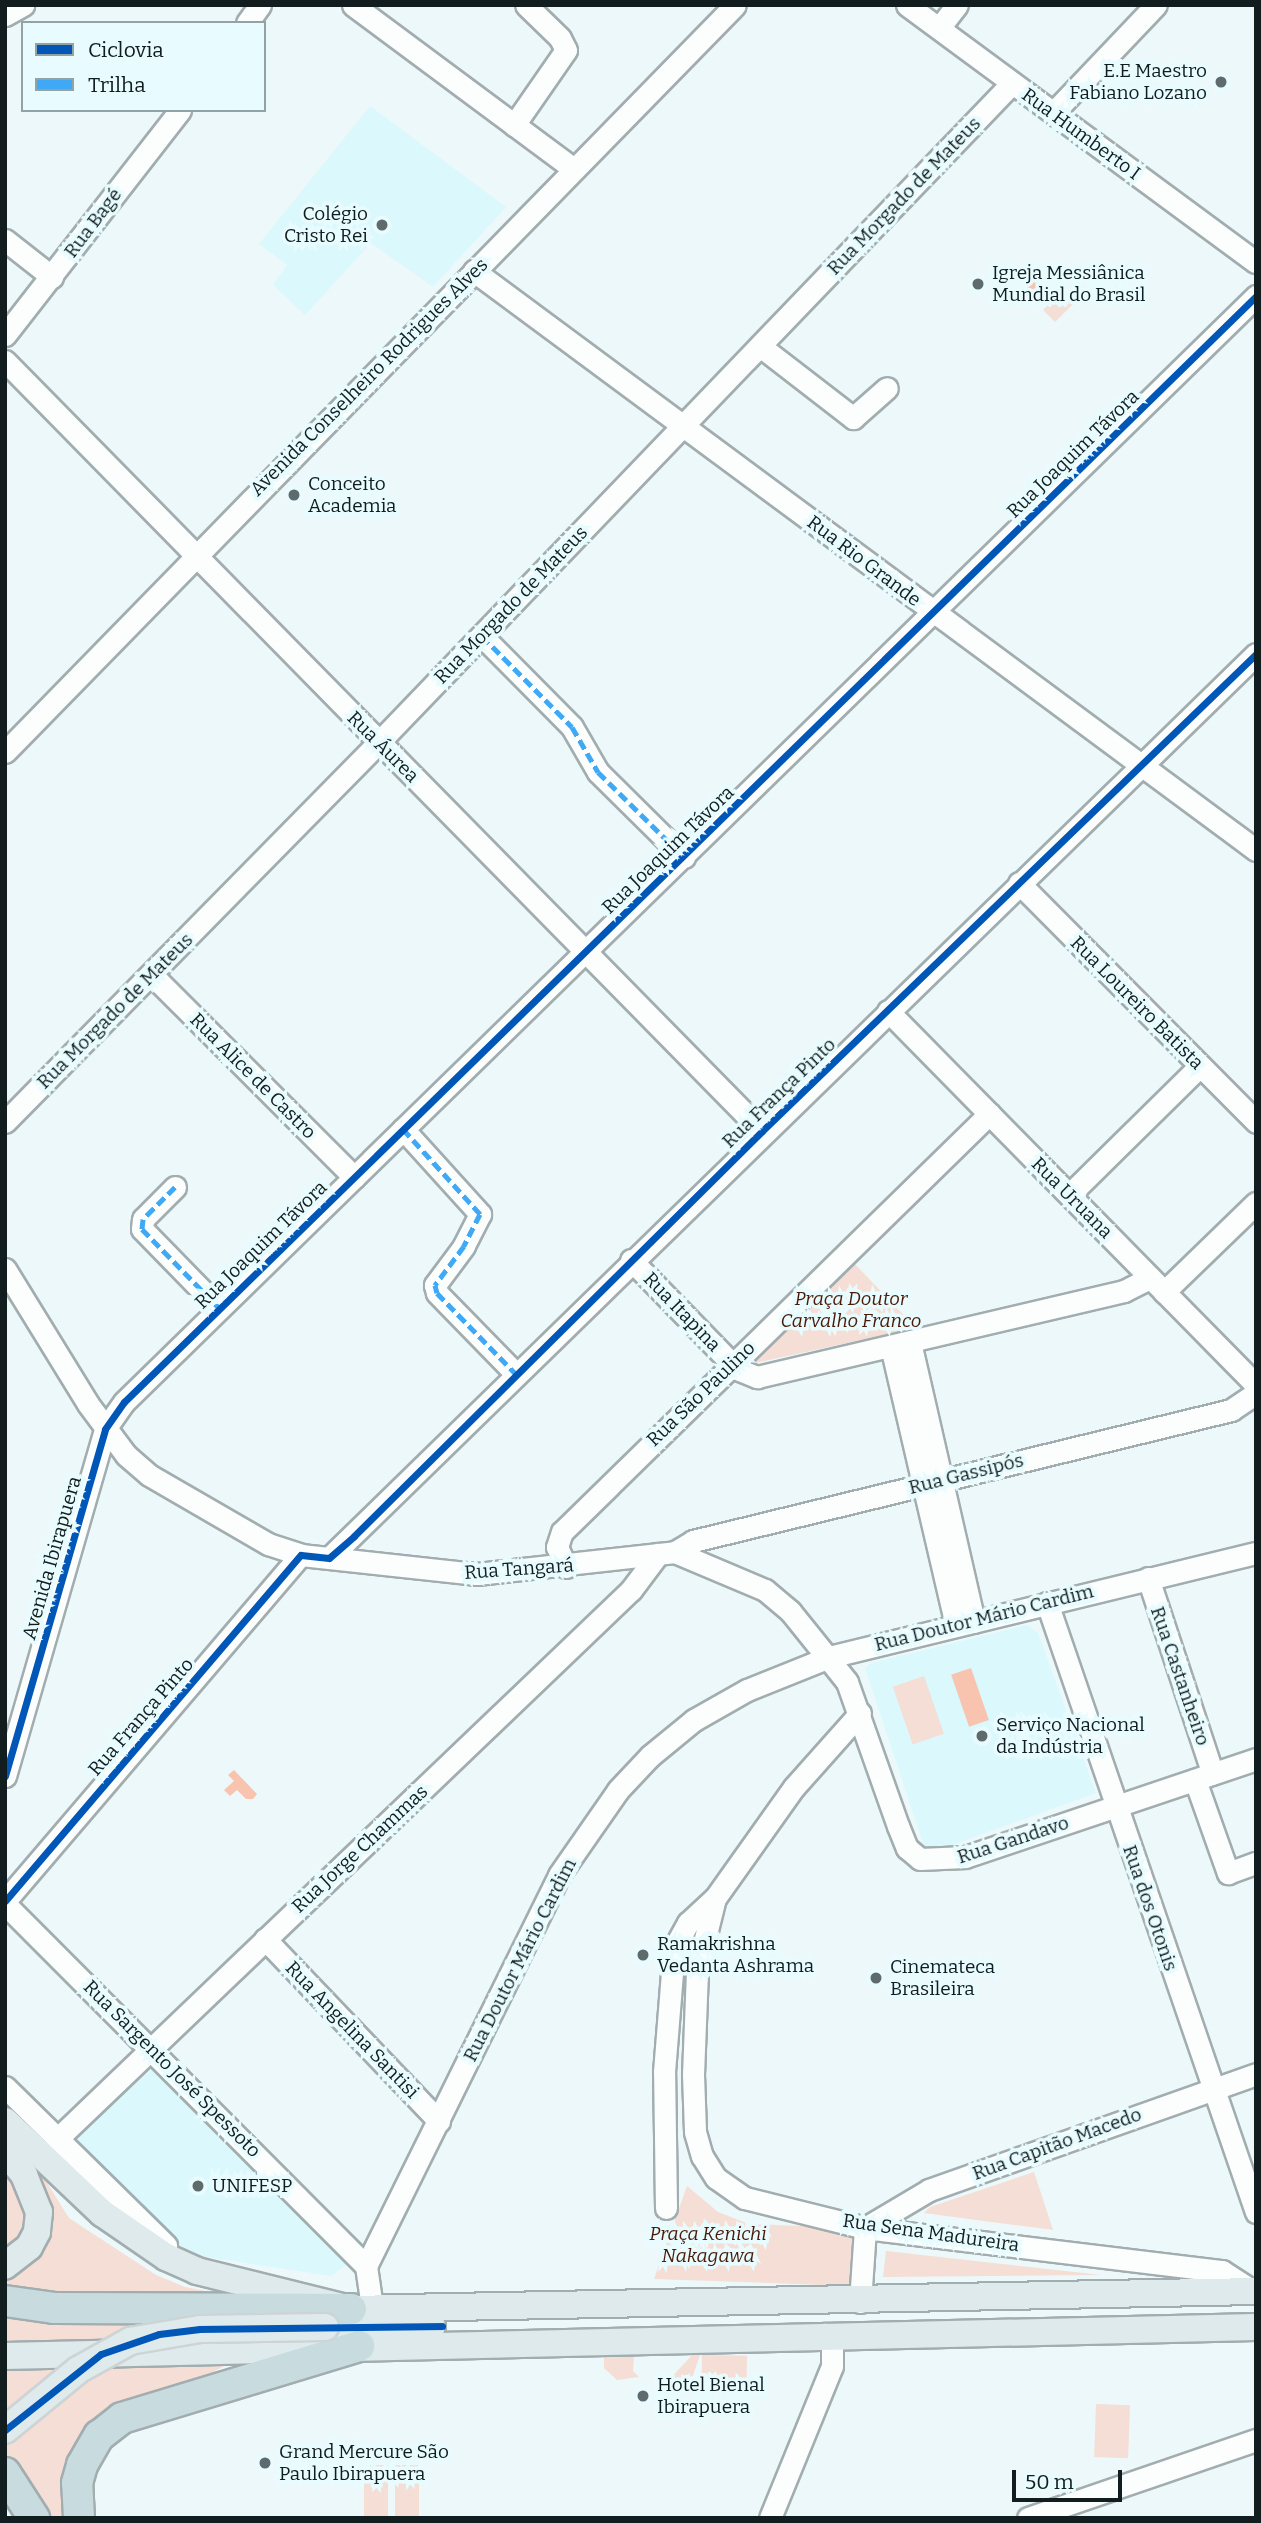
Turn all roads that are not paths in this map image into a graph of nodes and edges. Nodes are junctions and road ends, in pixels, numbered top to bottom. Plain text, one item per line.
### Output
1 (23, 5) edge
2 (260, 5) edge
3 (353, 5) edge
4 (526, 5) edge
5 (735, 5) edge
6 (907, 5) edge
7 (957, 5) edge
8 (1156, 5) edge
9 (5, 15) edge
10 (248, 21) edge
11 (939, 28) junction
12 (1012, 83) junction
13 (178, 112) edge
14 (1052, 113) junction
15 (514, 125) junction
16 (574, 169) junction
17 (5, 240) edge
18 (1256, 262) edge
19 (474, 271) junction
20 (52, 277) junction
21 (1256, 296) edge
22 (5, 335) edge
23 (760, 346) junction
24 (5, 361) edge
25 (887, 388) dead end
26 (685, 426) junction
27 (194, 554) junction
28 (933, 612) junction
29 (482, 636) junction
30 (1256, 654) edge
31 (379, 743) junction
32 (5, 752) edge
33 (1141, 765) junction
34 (1256, 850) edge
35 (684, 857) junction
36 (1019, 883) junction
37 (586, 953) junction
38 (152, 975) junction
39 (888, 1010) junction
40 (1200, 1066) junction
41 (989, 1114) junction
42 (5, 1122) edge
43 (1256, 1122) edge
44 (403, 1129) junction
45 (762, 1131) junction
46 (354, 1177) junction
47 (175, 1187) dead end
48 (1070, 1195) junction
49 (1256, 1203) edge
50 (631, 1260) junction
51 (5, 1269) edge
52 (1157, 1285) junction
53 (219, 1308) junction
54 (900, 1344) junction
55 (733, 1364) junction
56 (515, 1373) junction
57 (1256, 1385) edge
58 (1256, 1393) edge
59 (105, 1429) junction
60 (931, 1482) junction
61 (667, 1553) junction
62 (1256, 1553) edge
63 (300, 1555) junction
64 (328, 1558) junction
65 (566, 1567) junction
66 (1148, 1578) junction
67 (1047, 1603) junction
68 (965, 1624) junction
69 (829, 1657) junction
70 (860, 1713) junction
71 (1256, 1759) edge
72 (5, 1776) edge
73 (1204, 1777) junction
74 (1116, 1806) junction
75 (1256, 1863) edge
76 (715, 1898) junction
77 (5, 1902) edge
78 (265, 1939) junction
79 (152, 2047) junction
80 (1256, 2074) edge
81 (5, 2087) edge
82 (1212, 2089) junction
83 (439, 2121) junction
84 (5, 2122) edge
85 (56, 2140) junction
86 (5, 2152) edge
87 (666, 2208) dead end
88 (1256, 2212) edge
89 (866, 2228) junction
90 (5, 2266) edge
91 (366, 2266) junction
92 (197, 2271) junction
93 (1255, 2291) edge
94 (5, 2301) edge
95 (860, 2302) junction
96 (361, 2308) junction
97 (1256, 2327) edge
98 (825, 2334) junction
99 (666, 2339) junction
100 (359, 2346) junction
101 (5, 2356) edge
102 (5, 2430) edge
103 (1256, 2440) edge
104 (5, 2473) edge
105 (1040, 2516) edge
106 (34, 2518) edge
107 (79, 2518) edge
108 (770, 2518) edge

1 - 9 street
2 - 10 street
3 - 15 street
4 - 15 street
5 - 16 street, Avenida Conselheiro Rodrigues Alves
6 - 11 street, Rua Humberto I
7 - 11 street
8 - 14 street
11 - 12 street, Rua Humberto I
12 - 14 street, Rua Humberto I
12 - 23 street, Rua Morgado de Mateus
13 - 20 street, Rua Bagé
14 - 18 street, Rua Humberto I
15 - 16 street
16 - 19 street, Avenida Conselheiro Rodrigues Alves
17 - 20 street
19 - 26 street, Rua Rio Grande
19 - 27 street, Avenida Conselheiro Rodrigues Alves
20 - 22 street, Rua Bagé
21 - 28 street, Rua Joaquim Távora
23 - 25 street
23 - 26 street, Rua Morgado de Mateus
24 - 27 street, Rua Áurea
26 - 28 street, Rua Rio Grande
26 - 29 street, Rua Morgado de Mateus
27 - 31 street, Rua Áurea
27 - 32 street, Avenida Conselheiro Rodrigues Alves
28 - 33 street, Rua Rio Grande
28 - 35 street, Rua Joaquim Távora
29 - 31 street, Rua Morgado de Mateus
29 - 35 street
30 - 33 street, Rua França Pinto
31 - 37 street, Rua Áurea
31 - 38 street, Rua Morgado de Mateus
33 - 34 street, Rua Rio Grande
33 - 36 street, Rua França Pinto
35 - 37 street, Rua Joaquim Távora
36 - 39 street, Rua França Pinto
36 - 40 street, Rua Loureiro Batista
37 - 44 street, Rua Joaquim Távora
37 - 45 street, Rua Áurea
38 - 42 street, Rua Morgado de Mateus
38 - 46 street, Rua Alice de Castro
39 - 41 street, Rua Uruana
39 - 45 street, Rua França Pinto
40 - 43 street, Rua Loureiro Batista
40 - 48 street
41 - 48 street, Rua Uruana
41 - 55 street, Rua São Paulino
44 - 46 street, Rua Joaquim Távora
44 - 56 street
45 - 50 street, Rua França Pinto
46 - 53 street, Rua Joaquim Távora
47 - 53 street
48 - 52 street, Rua Uruana
49 - 52 street
50 - 55 street, Rua Itapina
50 - 56 street, Rua França Pinto
51 - 59 street
52 - 54 street
52 - 57 street, Rua Uruana
53 - 59 street, Rua Joaquim Távora
54 - 55 street
54 - 60 street
55 - 65 street, Rua São Paulino
56 - 64 street, Rua França Pinto
58 - 60 street, Rua Gassipós
59 - 63 street, Rua Tangará
59 - 72 street, Avenida Ibirapuera
60 - 61 street, Rua Gassipós
60 - 68 street
61 - 65 street, Rua Tangará
61 - 69 street
61 - 78 street, Rua Jorge Chammas
62 - 66 street, Rua Doutor Mário Cardim
63 - 64 street, Rua Tangará
63 - 77 street, Rua França Pinto
64 - 65 street, Rua Tangará
66 - 67 street, Rua Doutor Mário Cardim
66 - 73 street, Rua Castanheiro
67 - 68 street, Rua Doutor Mário Cardim
67 - 74 street, Rua dos Otonis
68 - 69 street, Rua Doutor Mário Cardim
69 - 70 street
69 - 83 street, Rua Doutor Mário Cardim
70 - 74 street, Rua Gandavo
70 - 76 street, Rua Sena Madureira
71 - 73 street, Rua Gandavo
73 - 74 street, Rua Gandavo
73 - 75 street, Rua Castanheiro
74 - 82 street, Rua dos Otonis
76 - 87 street
76 - 89 street, Rua Sena Madureira
77 - 79 street, Rua Sargento José Spessoto
78 - 79 street, Rua Jorge Chammas
78 - 83 street, Rua Angelina Santisi
79 - 85 street, Rua Jorge Chammas
79 - 91 street, Rua Sargento José Spessoto
80 - 82 street, Rua Capitão Macedo
81 - 85 street
82 - 88 street, Rua dos Otonis
82 - 89 street, Rua Capitão Macedo
83 - 91 street, Rua Doutor Mário Cardim
84 - 92 main road, Rua Sena Madureira
85 - 92 street
86 - 90 main road
89 - 93 street, Rua Sena Madureira
89 - 95 street
91 - 96 street
92 - 96 main road, Rua Sena Madureira
93 - 95 main road, Rua Sena Madureira
94 - 96 highway
95 - 96 main road, Rua Sena Madureira
97 - 98 main road
98 - 99 main road
98 - 108 street
99 - 100 main road
99 - 102 main road, bridge
100 - 101 main road
100 - 107 highway
103 - 105 street
104 - 106 highway

